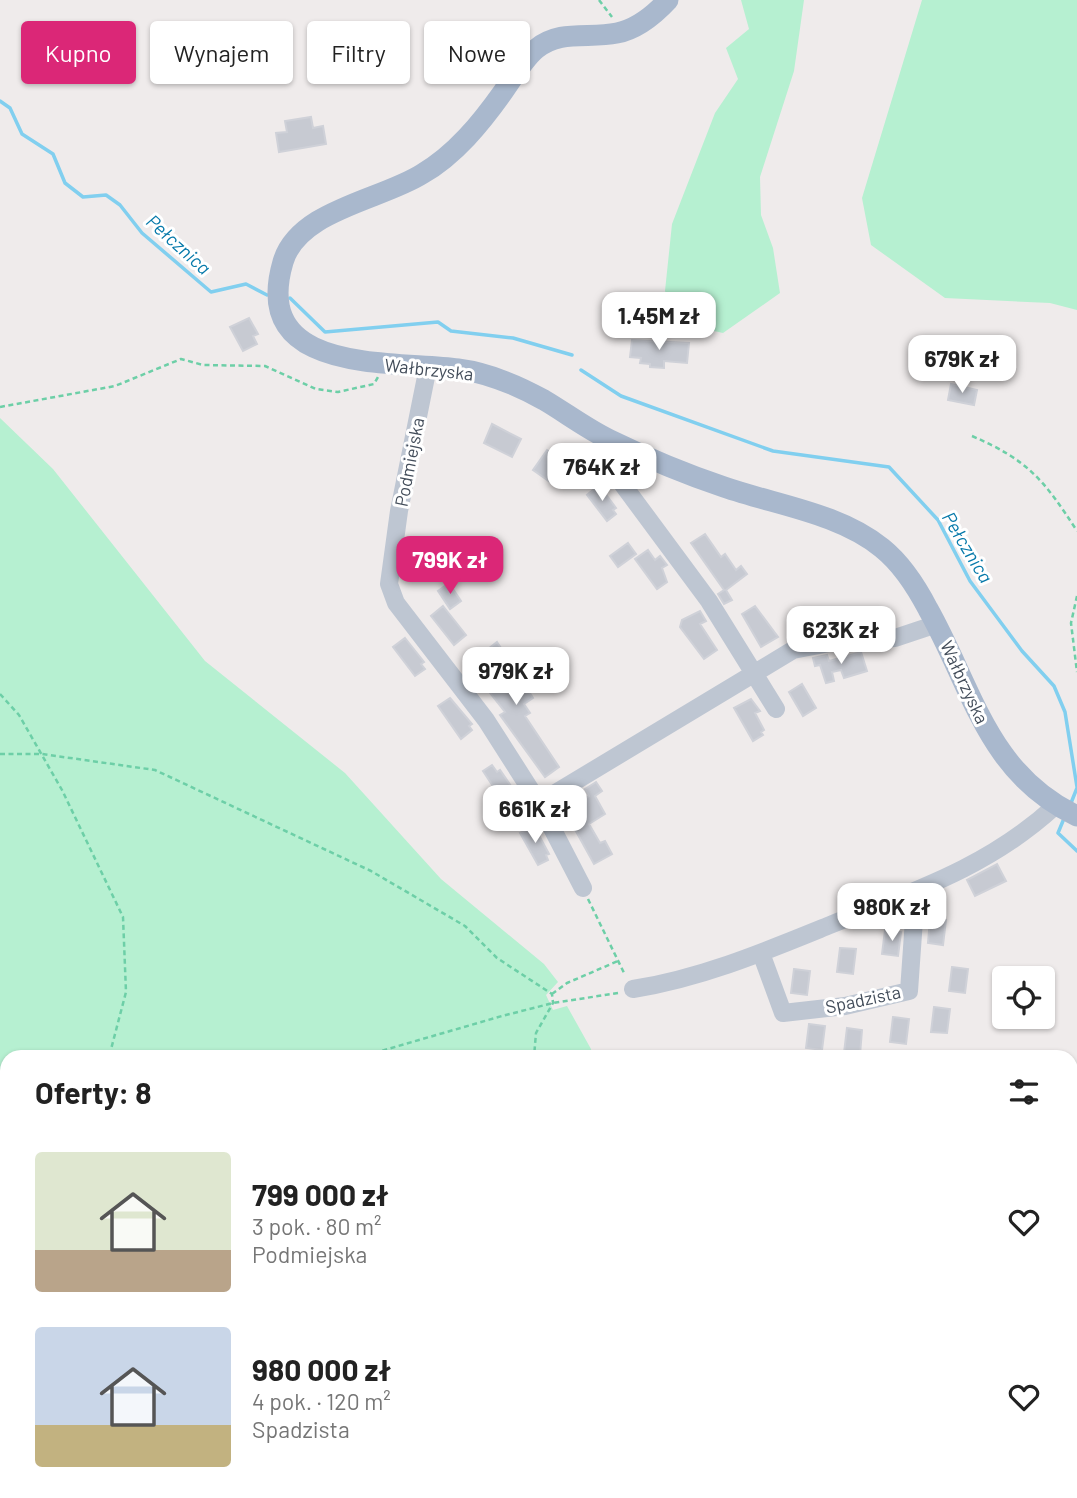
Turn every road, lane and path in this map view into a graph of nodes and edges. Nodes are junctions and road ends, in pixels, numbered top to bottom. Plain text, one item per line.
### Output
1 (668, 0) edge
2 (384, 365) junction
3 (428, 367) junction
4 (0, 407) edge
5 (972, 436) dead end
6 (607, 439) junction
7 (1077, 531) edge
8 (1077, 596) edge
9 (937, 624) junction
10 (755, 671) junction
11 (1077, 672) edge
12 (0, 694) edge
13 (776, 709) dead end
14 (0, 754) edge
15 (42, 754) junction
16 (540, 803) junction
17 (1066, 812) edge
18 (583, 888) joint
19 (916, 891) junction
20 (761, 953) junction
21 (618, 961) junction
22 (633, 989) junction
23 (552, 994) junction
24 (553, 1003) junction
25 (111, 1050) edge
26 (385, 1050) edge
27 (535, 1050) edge

1 - 2 main road, Wałbrzyska
2 - 3 main road, Wałbrzyska
2 - 4 path
3 - 6 main road, Wałbrzyska
3 - 16 street, Podmiejska
5 - 7 path
6 - 9 main road, Wałbrzyska
6 - 10 street
8 - 11 path
9 - 10 street
9 - 17 main road, Wałbrzyska
10 - 13 street
10 - 16 street
12 - 15 path
14 - 15 path
15 - 23 path
15 - 25 path
16 - 18 street, Podmiejska
17 - 19 street
18 - 21 path
19 - 20 street
19 - 20 street, Spadzista
20 - 22 street
21 - 22 path
21 - 23 path
22 - 24 path
23 - 24 path
24 - 26 path
24 - 27 path

